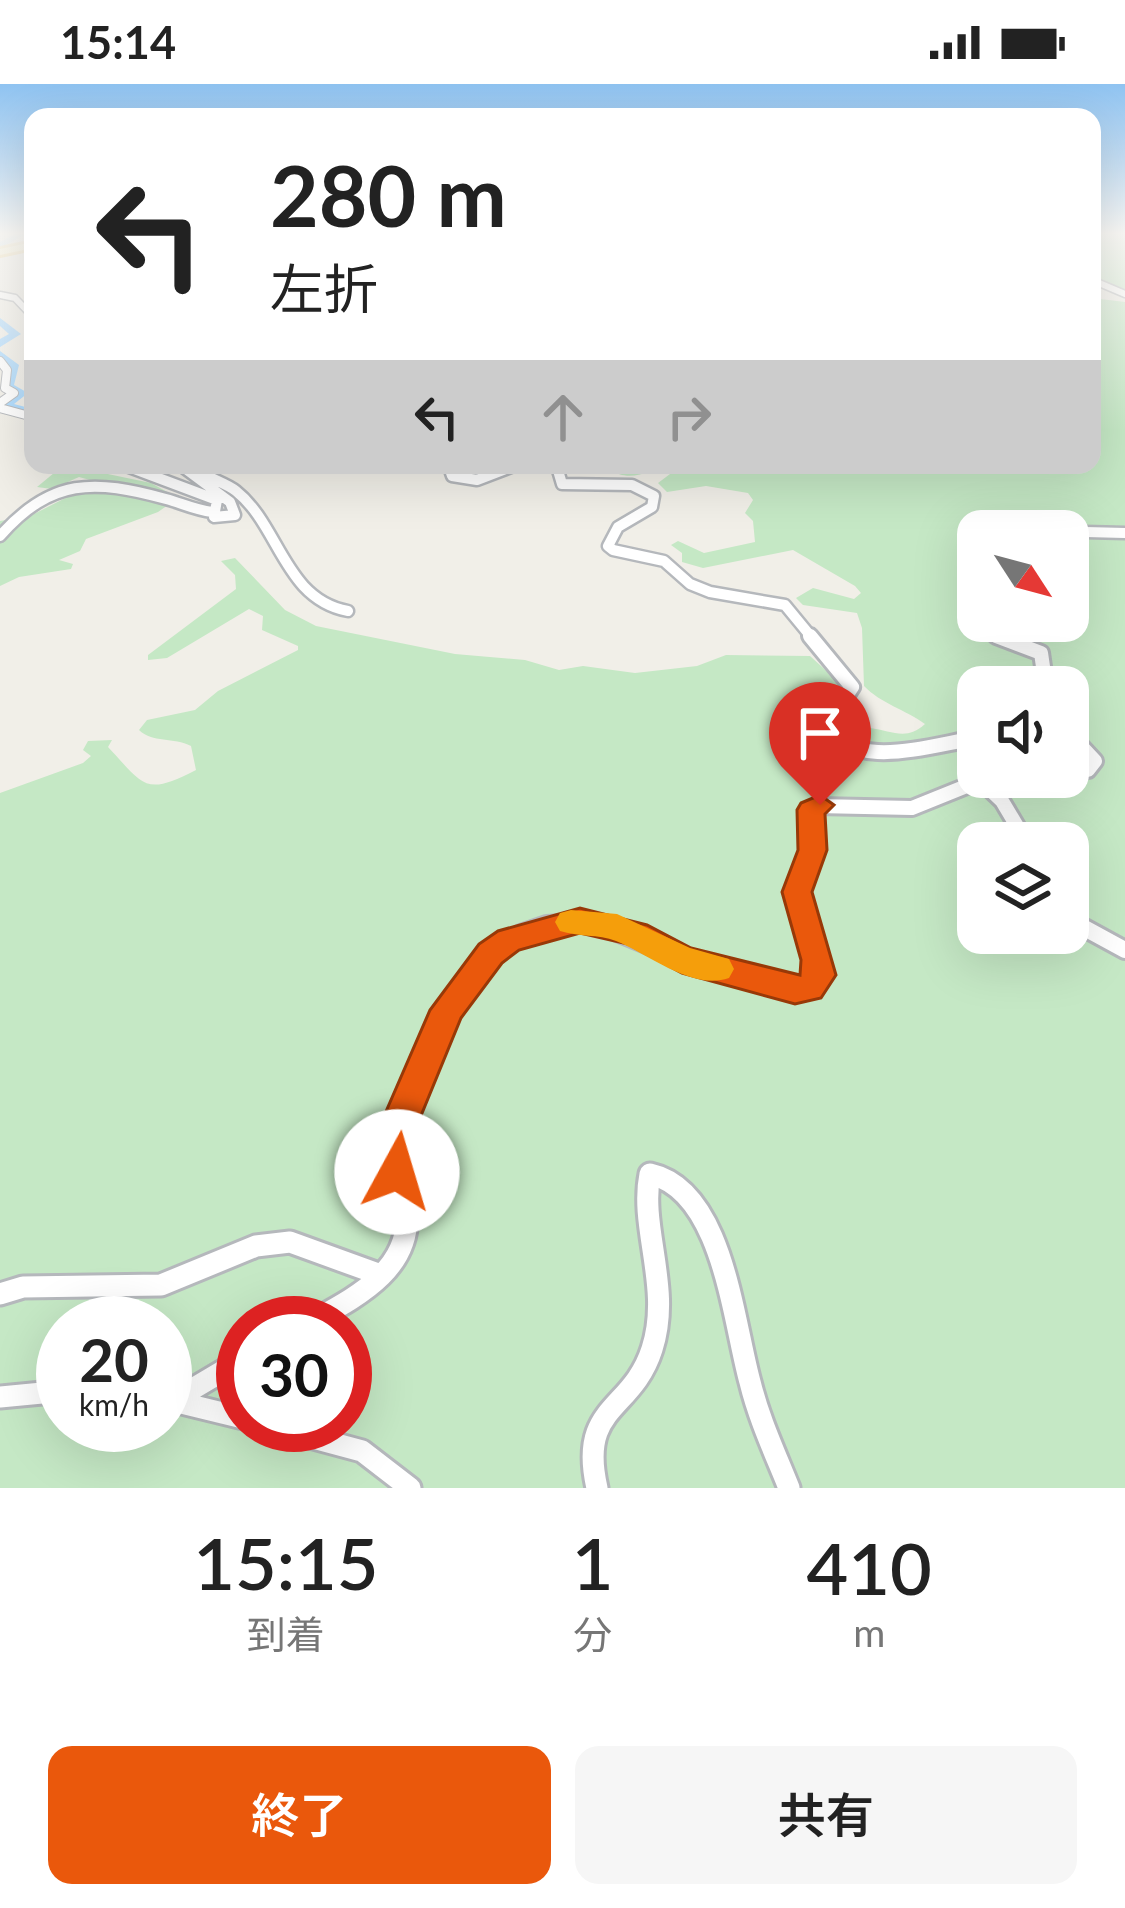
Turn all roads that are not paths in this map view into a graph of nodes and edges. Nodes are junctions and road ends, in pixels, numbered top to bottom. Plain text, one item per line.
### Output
1 (0, 361) edge
2 (0, 405) edge
3 (147, 474) edge
4 (191, 474) edge
5 (201, 474) edge
6 (451, 474) edge
7 (490, 474) edge
8 (562, 474) edge
9 (212, 512) junction
10 (1089, 531) edge
11 (1125, 532) edge
12 (0, 536) edge
13 (348, 610) dead end
14 (1013, 642) edge
15 (1043, 666) edge
16 (957, 741) edge
17 (1014, 822) edge
18 (1089, 930) edge
19 (1125, 950) edge
20 (381, 1275) junction
21 (0, 1294) edge
22 (350, 1296) edge
23 (36, 1393) edge
24 (0, 1396) edge
25 (368, 1452) edge
26 (410, 1488) edge
27 (597, 1488) edge
28 (789, 1488) edge

1 - 2 street
3 - 9 street
4 - 9 street
5 - 13 street
6 - 7 street
8 - 16 street
9 - 12 street
10 - 11 street
14 - 15 street
17 - 20 street
18 - 19 street
20 - 21 street
20 - 22 street
23 - 24 street
25 - 26 street
27 - 28 street

